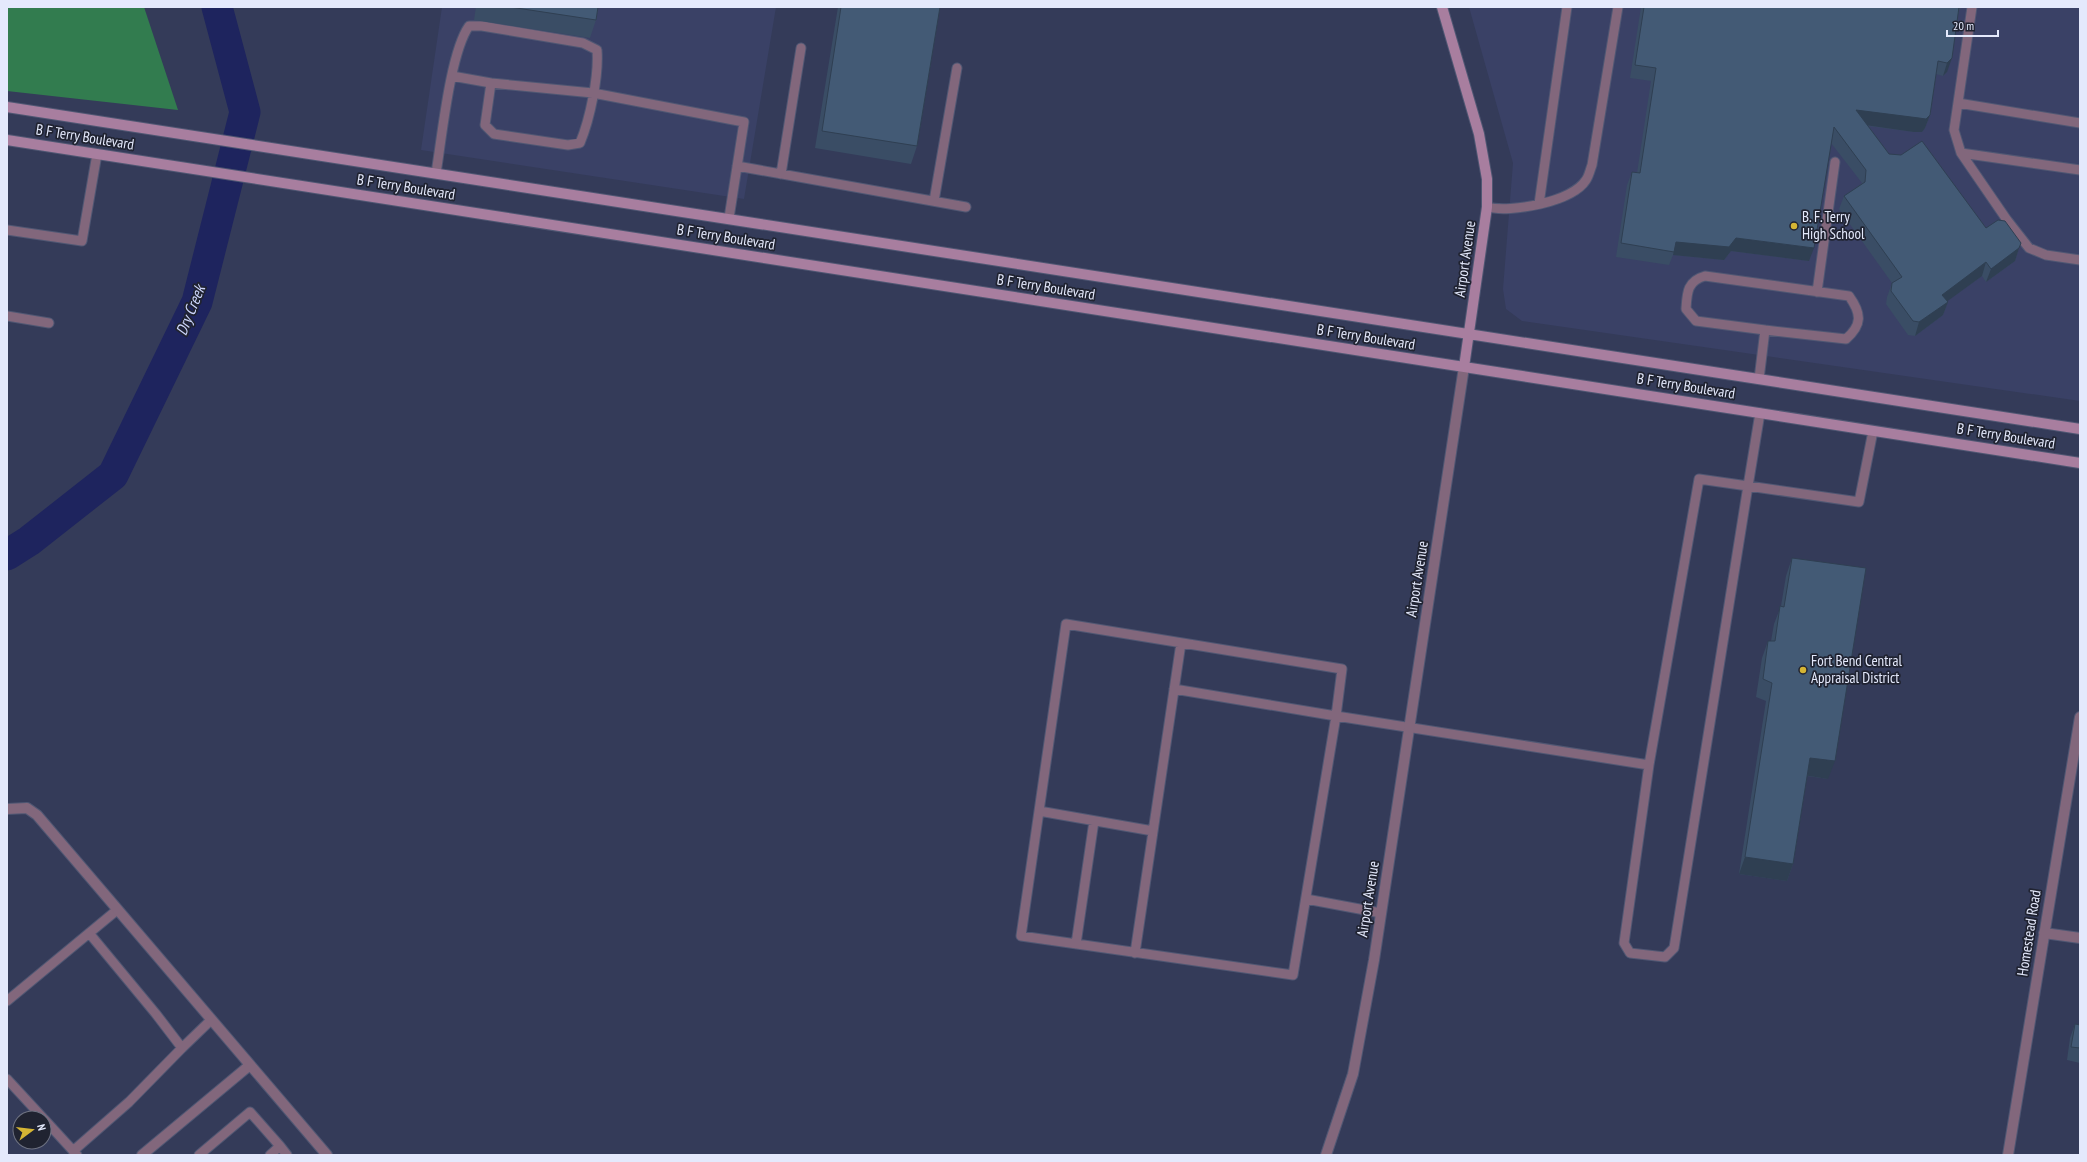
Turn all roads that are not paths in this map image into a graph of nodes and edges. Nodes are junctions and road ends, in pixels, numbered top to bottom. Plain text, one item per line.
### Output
1 (1442, 7) edge
2 (1566, 7) edge
3 (1618, 7) edge
4 (1972, 7) edge
5 (801, 48) dead end
6 (956, 68) dead end
7 (452, 76) junction
8 (491, 83) junction
9 (593, 93) junction
10 (1958, 104) junction
11 (7, 107) edge
12 (2080, 123) edge
13 (7, 140) edge
14 (1961, 153) junction
15 (98, 154) junction
16 (1835, 162) dead end
17 (737, 166) junction
18 (2080, 170) edge
19 (436, 173) junction
20 (781, 174) junction
21 (934, 200) junction
22 (1539, 204) junction
23 (966, 207) dead end
24 (1487, 207) junction
25 (729, 218) junction
26 (7, 230) edge
27 (2080, 260) edge
28 (1817, 292) junction
29 (7, 316) edge
30 (48, 323) dead end
31 (1765, 330) junction
32 (1470, 333) junction
33 (1464, 367) junction
34 (1759, 379) junction
35 (1760, 413) junction
36 (2080, 429) edge
37 (1873, 431) junction
38 (2080, 463) edge
39 (1748, 486) junction
40 (1181, 643) junction
41 (1174, 690) junction
42 (1336, 716) junction
43 (2080, 717) edge
44 (1410, 726) junction
45 (1650, 765) junction
46 (7, 809) edge
47 (1039, 811) junction
48 (1094, 821) junction
49 (1153, 831) junction
50 (1306, 899) junction
51 (117, 910) junction
52 (1381, 913) junction
53 (89, 933) junction
54 (2044, 933) junction
55 (2080, 938) edge
56 (1076, 944) junction
57 (1135, 952) junction
58 (7, 1001) edge
59 (211, 1020) junction
60 (182, 1048) junction
61 (250, 1065) junction
62 (7, 1079) edge
63 (35, 1110) edge
64 (52, 1129) edge
65 (280, 1146) junction
66 (75, 1153) edge
67 (142, 1155) edge
68 (199, 1155) edge
69 (270, 1155) edge
70 (287, 1155) edge
71 (327, 1155) edge
72 (1326, 1155) edge
73 (2008, 1155) edge

1 - 24 main road, Airport Avenue
2 - 22 lane
3 - 22 lane
4 - 10 lane
5 - 20 lane
6 - 21 lane
7 - 8 lane
7 - 9 lane
7 - 19 lane
8 - 9 lane
8 - 9 lane
9 - 17 lane
10 - 12 lane
10 - 14 lane
11 - 19 main road, B F Terry Boulevard
13 - 15 main road, B F Terry Boulevard
14 - 18 lane
14 - 27 lane
15 - 26 lane
15 - 33 main road, B F Terry Boulevard
16 - 28 lane
17 - 20 lane
17 - 25 lane
19 - 25 main road, B F Terry Boulevard
20 - 21 lane
21 - 23 lane
22 - 24 lane
24 - 32 main road, Airport Avenue
25 - 32 main road, B F Terry Boulevard
28 - 31 lane
28 - 31 lane
29 - 30 lane
31 - 34 lane
32 - 33 main road, Airport Avenue
32 - 34 main road, B F Terry Boulevard
33 - 35 main road, B F Terry Boulevard
33 - 44 street, Airport Avenue
34 - 36 main road, B F Terry Boulevard
35 - 37 main road, B F Terry Boulevard
35 - 39 lane
37 - 38 main road, B F Terry Boulevard
37 - 39 lane
39 - 45 lane
39 - 45 lane
40 - 41 lane
40 - 42 lane
40 - 47 lane
41 - 42 lane
41 - 49 lane
42 - 44 lane
42 - 50 lane
43 - 54 street, Homestead Road
44 - 45 lane
44 - 52 street, Airport Avenue
46 - 51 street
47 - 48 lane
47 - 56 lane
48 - 49 lane
48 - 56 lane
49 - 57 lane
50 - 52 lane
50 - 57 lane
51 - 53 lane
51 - 59 street
52 - 72 street, Airport Avenue
53 - 58 lane
53 - 60 lane
54 - 55 street
54 - 73 street, Homestead Road
56 - 57 lane
59 - 60 lane
59 - 61 street
60 - 66 lane
61 - 67 street
61 - 71 street
62 - 63 lane
64 - 66 lane
65 - 68 lane
65 - 69 lane
65 - 70 lane

